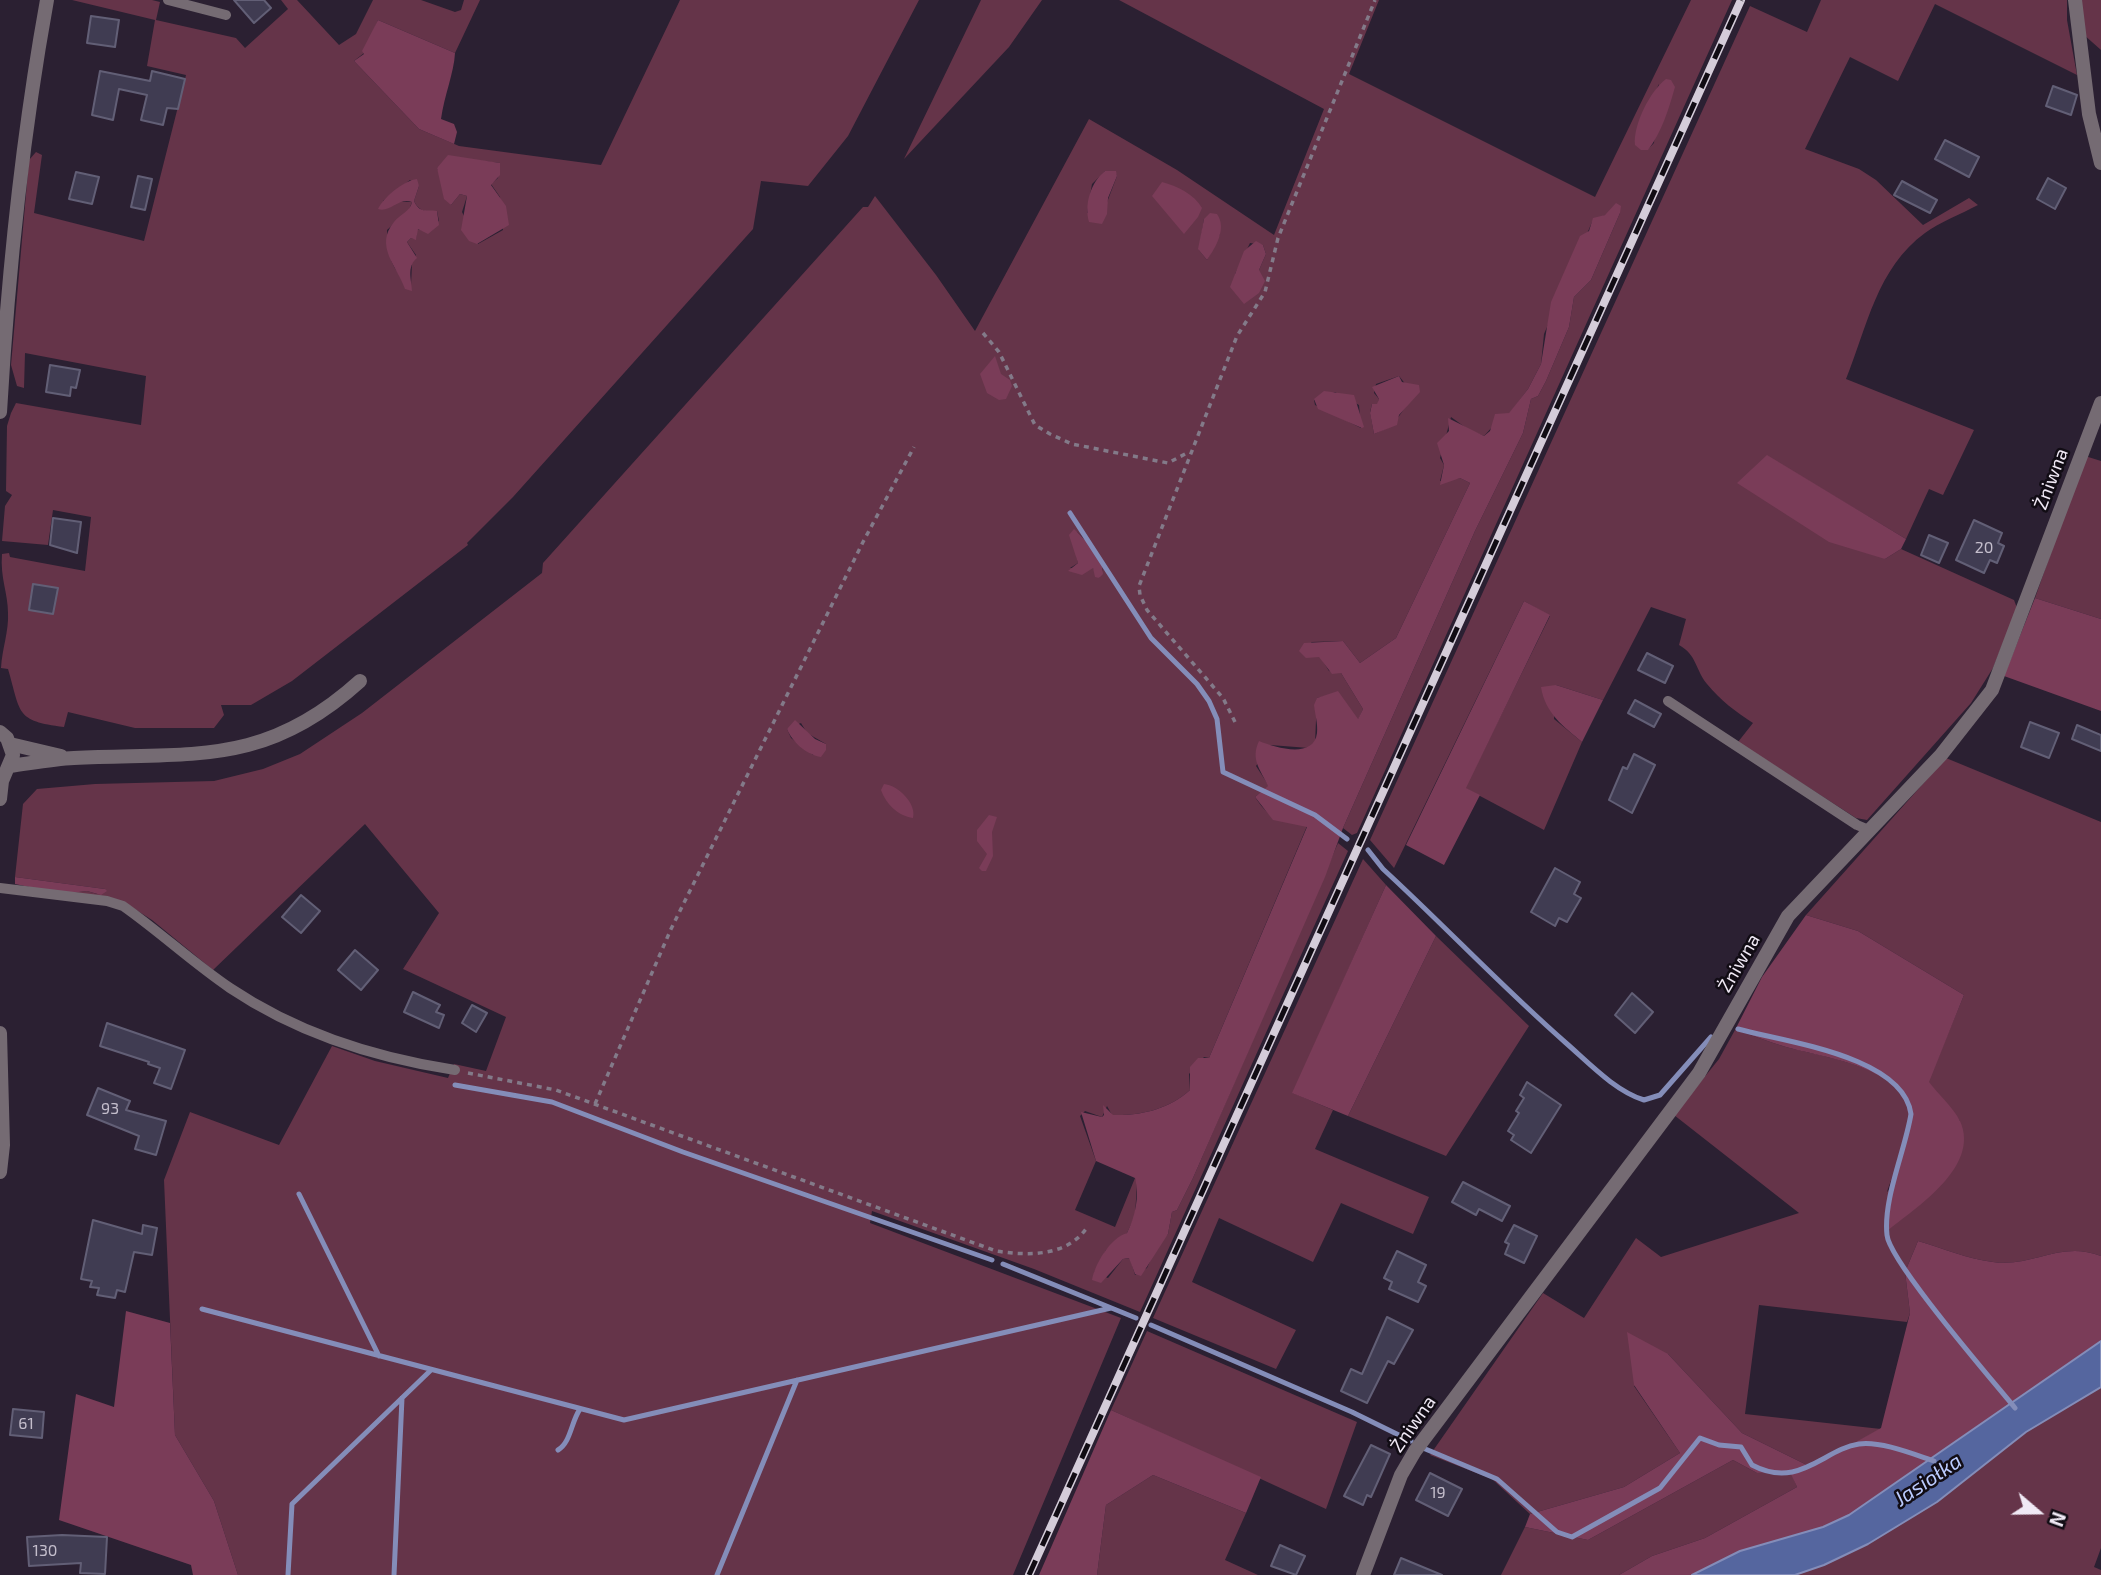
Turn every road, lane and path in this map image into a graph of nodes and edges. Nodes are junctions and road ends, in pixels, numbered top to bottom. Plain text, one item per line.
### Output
1 (47, 0) edge
2 (168, 0) edge
3 (1375, 0) edge
4 (2075, 0) edge
5 (226, 15) dead end
6 (2101, 163) edge
7 (983, 333) dead end
8 (2101, 403) edge
9 (0, 412) edge
10 (914, 447) dead end
11 (1191, 449) junction
12 (360, 681) dead end
13 (1668, 701) dead end
14 (1235, 722) dead end
15 (0, 732) edge
16 (10, 744) junction
17 (72, 758) junction
18 (10, 766) junction
19 (1, 781) edge
20 (0, 799) edge
21 (1869, 830) junction
22 (0, 888) edge
23 (0, 1033) edge
24 (455, 1070) joint
25 (595, 1104) junction
26 (0, 1172) edge
27 (1088, 1226) dead end
28 (1363, 1575) edge

1 - 9 street
2 - 5 lane
3 - 11 path
4 - 6 street
7 - 11 path
8 - 21 street, Żniwna
10 - 25 path
11 - 14 path
12 - 17 street
13 - 21 lane
15 - 16 street
16 - 17 street
16 - 18 street
17 - 18 street
18 - 19 street
19 - 20 street
21 - 28 street, Żniwna
22 - 24 lane
23 - 26 street
24 - 25 path
25 - 27 path

